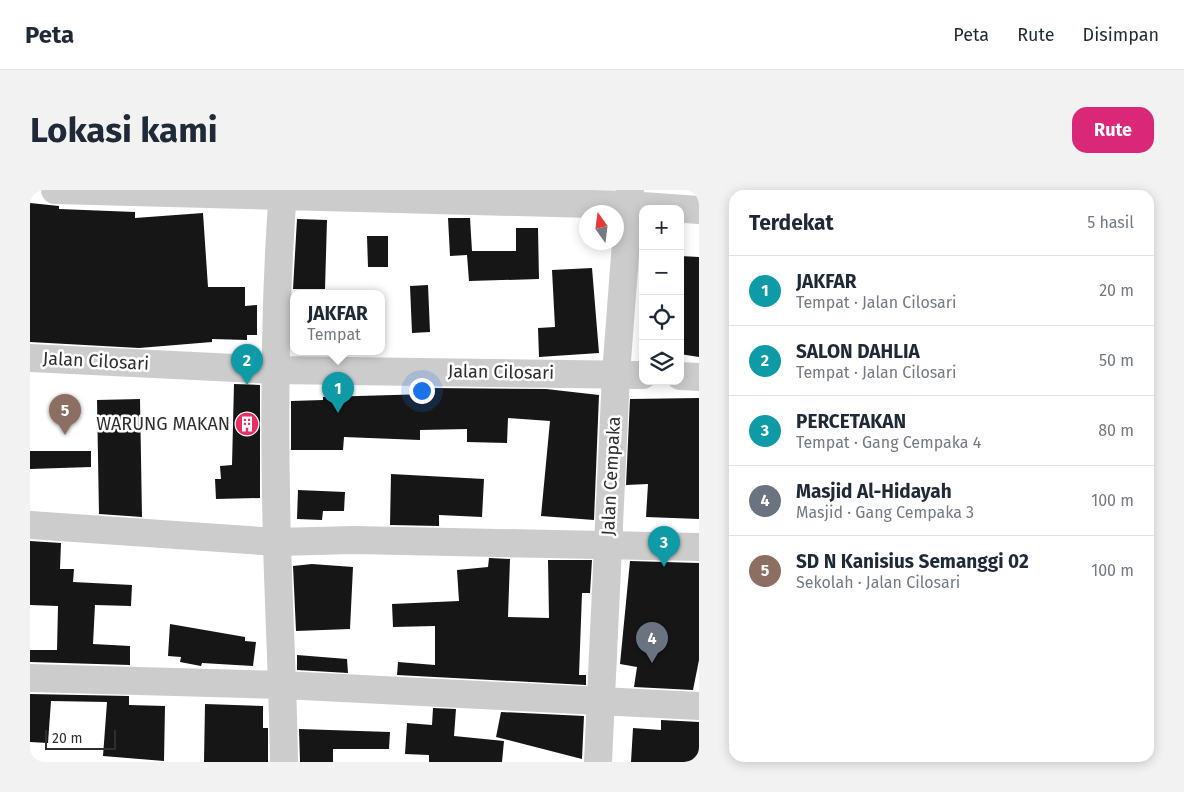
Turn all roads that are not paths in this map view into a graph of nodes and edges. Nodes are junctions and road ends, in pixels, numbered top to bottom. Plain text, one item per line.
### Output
1 (55, 190) edge
2 (283, 192) edge
3 (629, 197) edge
4 (699, 210) edge
5 (30, 358) edge
6 (275, 370) junction
7 (616, 374) junction
8 (639, 375) edge
9 (684, 376) edge
10 (699, 377) edge
11 (30, 525) edge
12 (277, 542) junction
13 (608, 544) junction
14 (699, 547) edge
15 (30, 678) edge
16 (283, 685) junction
17 (602, 701) junction
18 (699, 706) edge
19 (284, 762) edge
20 (598, 762) edge

1 - 2 street
2 - 3 street
2 - 6 street
3 - 4 street
3 - 7 street, Jalan Cempaka
5 - 6 street, Jalan Cilosari
6 - 7 street, Jalan Cilosari
6 - 12 street
7 - 8 street, Jalan Cilosari
7 - 13 street, Jalan Cempaka
9 - 10 street
11 - 12 street
12 - 13 street
12 - 16 street
13 - 14 street
13 - 17 street, Jalan Cempaka
15 - 16 street
16 - 17 street
16 - 19 street
17 - 18 street
17 - 20 street, Jalan Cempaka

